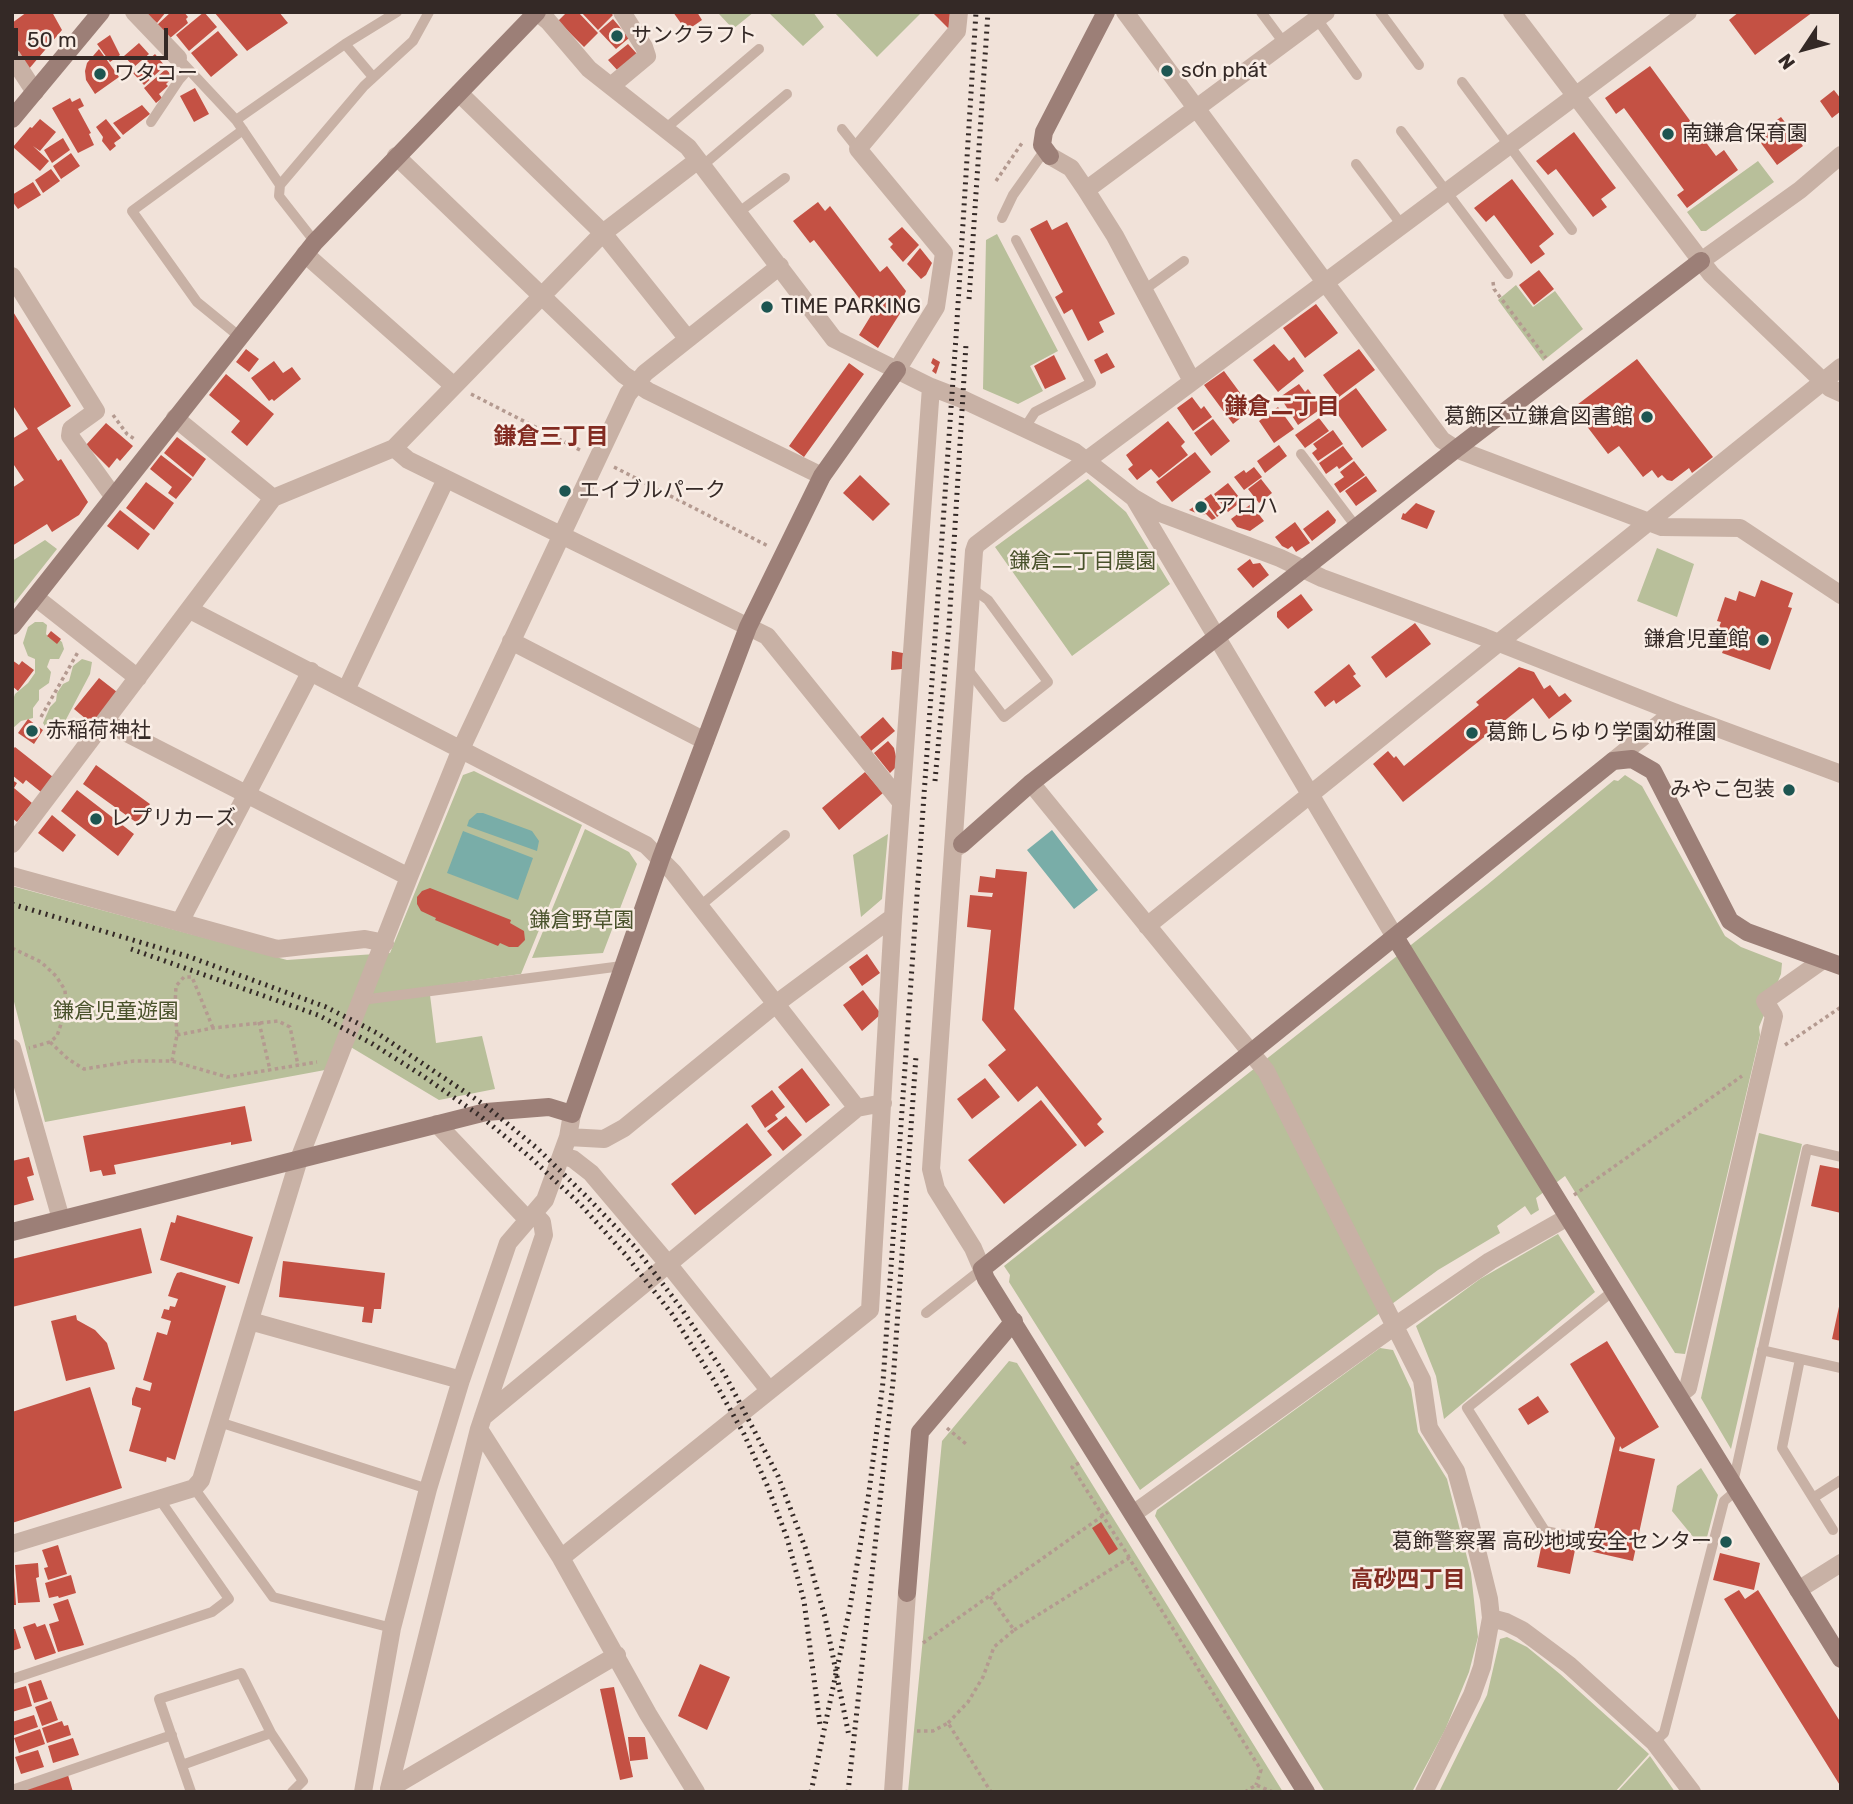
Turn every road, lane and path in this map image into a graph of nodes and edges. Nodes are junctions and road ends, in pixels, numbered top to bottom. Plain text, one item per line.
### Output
1 (101, 12) edge
2 (135, 12) edge
3 (397, 12) edge
4 (429, 12) edge
5 (537, 12) edge
6 (622, 12) edge
7 (959, 12) edge
8 (1106, 12) edge
9 (1125, 12) edge
10 (1261, 12) edge
11 (1380, 12) edge
12 (1512, 12) edge
13 (1688, 12) edge
14 (1321, 16) edge
15 (1284, 43) junction
16 (345, 44) junction
17 (759, 49) dead end
18 (12, 57) edge
19 (183, 64) junction
20 (1419, 65) dead end
21 (1357, 75) dead end
22 (373, 77) junction
23 (1462, 82) dead end
24 (611, 86) junction
25 (35, 92) junction
26 (459, 93) junction
27 (787, 94) dead end
28 (1575, 96) junction
29 (1196, 109) junction
30 (12, 119) edge
31 (236, 120) junction
32 (151, 122) dead end
33 (665, 129) junction
34 (842, 129) dead end
35 (243, 130) junction
36 (1401, 131) dead end
37 (1023, 141) dead end
38 (1508, 146) junction
39 (858, 149) junction
40 (1047, 153) junction
41 (1841, 155) edge
42 (396, 156) junction
43 (700, 163) junction
44 (1356, 164) dead end
45 (786, 178) dead end
46 (996, 181) dead end
47 (280, 185) junction
48 (1086, 190) junction
49 (1445, 192) junction
50 (739, 212) junction
51 (1002, 218) dead end
52 (1401, 224) junction
53 (1572, 230) dead end
54 (603, 233) junction
55 (1016, 240) dead end
56 (310, 248) junction
57 (1496, 259) junction
58 (1184, 261) dead end
59 (1701, 261) junction
60 (780, 266) junction
61 (1508, 274) dead end
62 (12, 276) edge
63 (1326, 282) junction
64 (1144, 290) junction
65 (540, 295) junction
66 (240, 337) junction
67 (687, 338) junction
68 (1549, 362) dead end
69 (1841, 367) edge
70 (897, 370) junction
71 (1192, 381) junction
72 (1823, 382) junction
73 (635, 383) junction
74 (454, 386) junction
75 (930, 387) junction
76 (1841, 393) edge
77 (96, 411) junction
78 (175, 418) junction
79 (1024, 429) junction
80 (394, 448) junction
81 (1456, 449) junction
82 (149, 450) junction
83 (1301, 454) dead end
84 (1087, 460) junction
85 (822, 477) junction
86 (446, 479) junction
87 (113, 496) junction
88 (273, 498) junction
89 (1135, 498) junction
90 (1647, 522) junction
91 (1357, 528) junction
92 (561, 536) junction
93 (1304, 570) junction
94 (971, 588) junction
95 (1841, 594) edge
96 (35, 597) junction
97 (190, 611) junction
98 (12, 626) edge
99 (748, 627) junction
100 (1217, 636) junction
101 (87, 639) junction
102 (511, 641) junction
103 (1498, 642) junction
104 (966, 667) junction
105 (311, 671) junction
106 (138, 678) junction
107 (346, 690) junction
108 (1674, 712) junction
109 (41, 717) dead end
110 (105, 722) junction
111 (705, 741) junction
112 (461, 749) junction
113 (1612, 761) junction
114 (1841, 774) edge
115 (1031, 783) junction
116 (1311, 794) junction
117 (248, 795) junction
118 (901, 802) junction
119 (785, 835) dead end
120 (12, 844) edge
121 (958, 847) junction
122 (661, 858) junction
123 (12, 876) edge
124 (409, 877) junction
125 (699, 906) junction
126 (893, 917) junction
127 (180, 922) junction
128 (1147, 926) junction
129 (1395, 937) junction
130 (385, 943) junction
131 (12, 948) edge
132 (1823, 960) junction
133 (622, 966) junction
134 (1841, 966) edge
135 (362, 1000) junction
136 (777, 1003) junction
137 (1841, 1007) edge
138 (259, 1023) junction
139 (213, 1028) junction
140 (177, 1035) junction
141 (50, 1042) junction
142 (13, 1050) edge
143 (1250, 1052) junction
144 (326, 1060) dead end
145 (1764, 1060) junction
146 (172, 1061) junction
147 (298, 1065) junction
148 (270, 1070) junction
149 (883, 1103) junction
150 (857, 1108) junction
151 (572, 1114) junction
152 (437, 1124) junction
153 (568, 1137) junction
154 (563, 1156) junction
155 (1841, 1157) edge
156 (299, 1159) junction
157 (1570, 1199) dead end
158 (531, 1217) junction
159 (1569, 1217) junction
160 (61, 1219) junction
161 (12, 1232) edge
162 (669, 1265) junction
163 (982, 1269) junction
164 (1613, 1291) junction
165 (926, 1313) dead end
166 (250, 1321) junction
167 (1014, 1321) junction
168 (1395, 1326) junction
169 (1762, 1350) junction
170 (1800, 1359) junction
171 (1841, 1368) edge
172 (461, 1380) junction
173 (769, 1390) junction
174 (1679, 1395) junction
175 (219, 1422) junction
176 (481, 1423) junction
177 (947, 1428) dead end
178 (966, 1444) dead end
179 (1085, 1459) dead end
180 (1841, 1480) edge
181 (1735, 1487) junction
182 (194, 1488) junction
183 (428, 1489) junction
184 (1813, 1498) junction
185 (160, 1500) junction
186 (1115, 1506) dead end
187 (1133, 1514) junction
188 (1103, 1516) junction
189 (1833, 1531) dead end
190 (1565, 1535) dead end
191 (12, 1545) edge
192 (1136, 1553) dead end
193 (561, 1558) junction
194 (1129, 1558) junction
195 (1841, 1563) edge
196 (1798, 1591) junction
197 (990, 1596) junction
198 (1491, 1618) junction
199 (392, 1628) junction
200 (1014, 1630) junction
201 (918, 1647) dead end
202 (617, 1655) junction
203 (1841, 1659) edge
204 (12, 1679) edge
205 (948, 1723) junction
206 (911, 1731) dead end
207 (271, 1733) junction
208 (172, 1735) junction
209 (1654, 1742) junction
210 (182, 1765) junction
211 (1256, 1785) junction
212 (12, 1790) edge
213 (389, 1790) edge
214 (191, 1792) edge
215 (292, 1792) edge
216 (363, 1792) edge
217 (696, 1792) edge
218 (893, 1792) edge
219 (991, 1792) edge
220 (1245, 1792) edge
221 (1273, 1792) edge
222 (1306, 1792) edge
223 (1424, 1792) edge
224 (1692, 1792) edge

1 - 25 street
2 - 19 street
3 - 16 lane
4 - 22 lane
5 - 24 street
5 - 26 street
6 - 24 street
7 - 39 street
8 - 40 street
9 - 29 street
10 - 15 lane
11 - 20 lane
12 - 28 street
13 - 28 street
14 - 15 street
14 - 21 lane
15 - 29 street
16 - 22 lane
16 - 31 lane
17 - 33 lane
18 - 25 street
19 - 31 lane
19 - 32 lane
22 - 47 lane
23 - 38 lane
24 - 33 street
25 - 30 street
26 - 42 street
26 - 54 street
27 - 43 lane
28 - 38 street
28 - 59 street
29 - 48 street
29 - 63 street
31 - 35 lane
33 - 43 street
34 - 39 lane
35 - 47 lane
35 - 66 lane
36 - 49 lane
37 - 46 path
38 - 49 street
38 - 53 lane
39 - 70 street
40 - 48 street
40 - 51 lane
41 - 59 street
42 - 56 street
42 - 65 street
43 - 50 street
43 - 54 street
44 - 52 lane
45 - 50 lane
47 - 56 lane
48 - 64 street
49 - 52 street
49 - 57 lane
50 - 60 street
52 - 63 street
54 - 65 street
54 - 67 street
55 - 79 lane
56 - 66 street
56 - 74 street
57 - 61 lane
57 - 68 path
58 - 64 lane
59 - 72 street
59 - 81 street
60 - 67 street
60 - 70 street
62 - 77 street
63 - 71 street
63 - 81 street
64 - 71 street
65 - 73 street
65 - 74 street
66 - 78 street
67 - 73 street
69 - 72 street
70 - 75 street
70 - 85 street
71 - 84 street
72 - 76 street
72 - 90 street
73 - 85 street
73 - 92 street
74 - 80 street
75 - 79 street
75 - 118 street
77 - 82 path
77 - 87 street
78 - 82 street
78 - 88 street
79 - 84 street
80 - 86 street
80 - 88 street
81 - 90 street
81 - 91 street
82 - 87 street
83 - 91 lane
84 - 89 street
84 - 94 street
85 - 99 street
86 - 92 street
86 - 107 street
87 - 96 street
88 - 97 street
89 - 93 street
89 - 100 street
90 - 95 street
90 - 103 street
91 - 93 street
92 - 99 street
92 - 102 street
93 - 100 street
93 - 103 street
94 - 104 street
94 - 104 lane
96 - 98 street
96 - 101 street
97 - 105 street
97 - 106 street
99 - 111 street
99 - 118 street
100 - 115 street
100 - 116 street
101 - 106 street
101 - 109 path
102 - 111 street
102 - 112 street
103 - 108 street
103 - 116 street
104 - 121 street
105 - 107 street
105 - 117 street
106 - 110 street
107 - 112 street
108 - 113 street
108 - 114 street
110 - 117 street
110 - 120 street
111 - 122 street
112 - 122 street
112 - 124 street
113 - 129 street
113 - 132 street
115 - 121 street
115 - 128 street
116 - 128 street
116 - 129 street
117 - 124 street
117 - 127 street
118 - 126 street
119 - 125 lane
121 - 163 street
122 - 125 street
122 - 133 street
123 - 127 street
124 - 130 street
125 - 136 street
126 - 136 street
126 - 149 street
127 - 130 street
128 - 143 street
129 - 143 street
129 - 159 street
130 - 135 street
131 - 141 path
132 - 134 street
132 - 145 street
133 - 135 lane
133 - 151 street
135 - 156 street
136 - 150 street
136 - 153 street
137 - 145 path
138 - 139 path
138 - 147 path
138 - 148 path
139 - 140 path
139 - 140 path
140 - 146 path
141 - 142 path
141 - 146 path
142 - 160 street
143 - 163 street
143 - 168 street
144 - 147 path
145 - 157 path
145 - 174 street
146 - 148 path
147 - 148 path
149 - 150 street
149 - 173 street
150 - 162 street
151 - 152 street
151 - 153 street
152 - 156 street
152 - 158 street
153 - 154 street
154 - 158 street
154 - 162 street
155 - 169 lane
156 - 160 street
156 - 166 street
158 - 172 street
158 - 176 street
159 - 164 street
159 - 168 street
160 - 161 street
162 - 173 street
162 - 176 street
163 - 165 lane
163 - 167 street
164 - 174 street
164 - 190 lane
166 - 172 street
166 - 175 street
167 - 187 street
167 - 218 street
168 - 187 street
168 - 198 street
169 - 170 lane
169 - 181 lane
170 - 171 lane
170 - 184 lane
172 - 183 street
173 - 193 street
174 - 181 street
175 - 182 street
175 - 183 lane
176 - 193 street
176 - 213 street
177 - 178 path
179 - 188 path
180 - 184 lane
181 - 196 street
181 - 209 lane
182 - 185 street
182 - 199 lane
183 - 199 street
184 - 189 lane
185 - 191 street
185 - 204 lane
186 - 188 path
187 - 222 street
188 - 194 path
188 - 197 path
192 - 194 path
193 - 202 street
194 - 200 path
194 - 211 path
195 - 196 street
196 - 203 street
197 - 200 path
197 - 201 path
198 - 209 street
198 - 223 street
199 - 216 street
200 - 205 path
202 - 213 street
202 - 217 street
205 - 206 path
205 - 219 path
207 - 208 lane
207 - 210 lane
207 - 215 lane
208 - 210 lane
208 - 212 lane
209 - 224 street
210 - 214 lane
211 - 220 path
211 - 221 path

